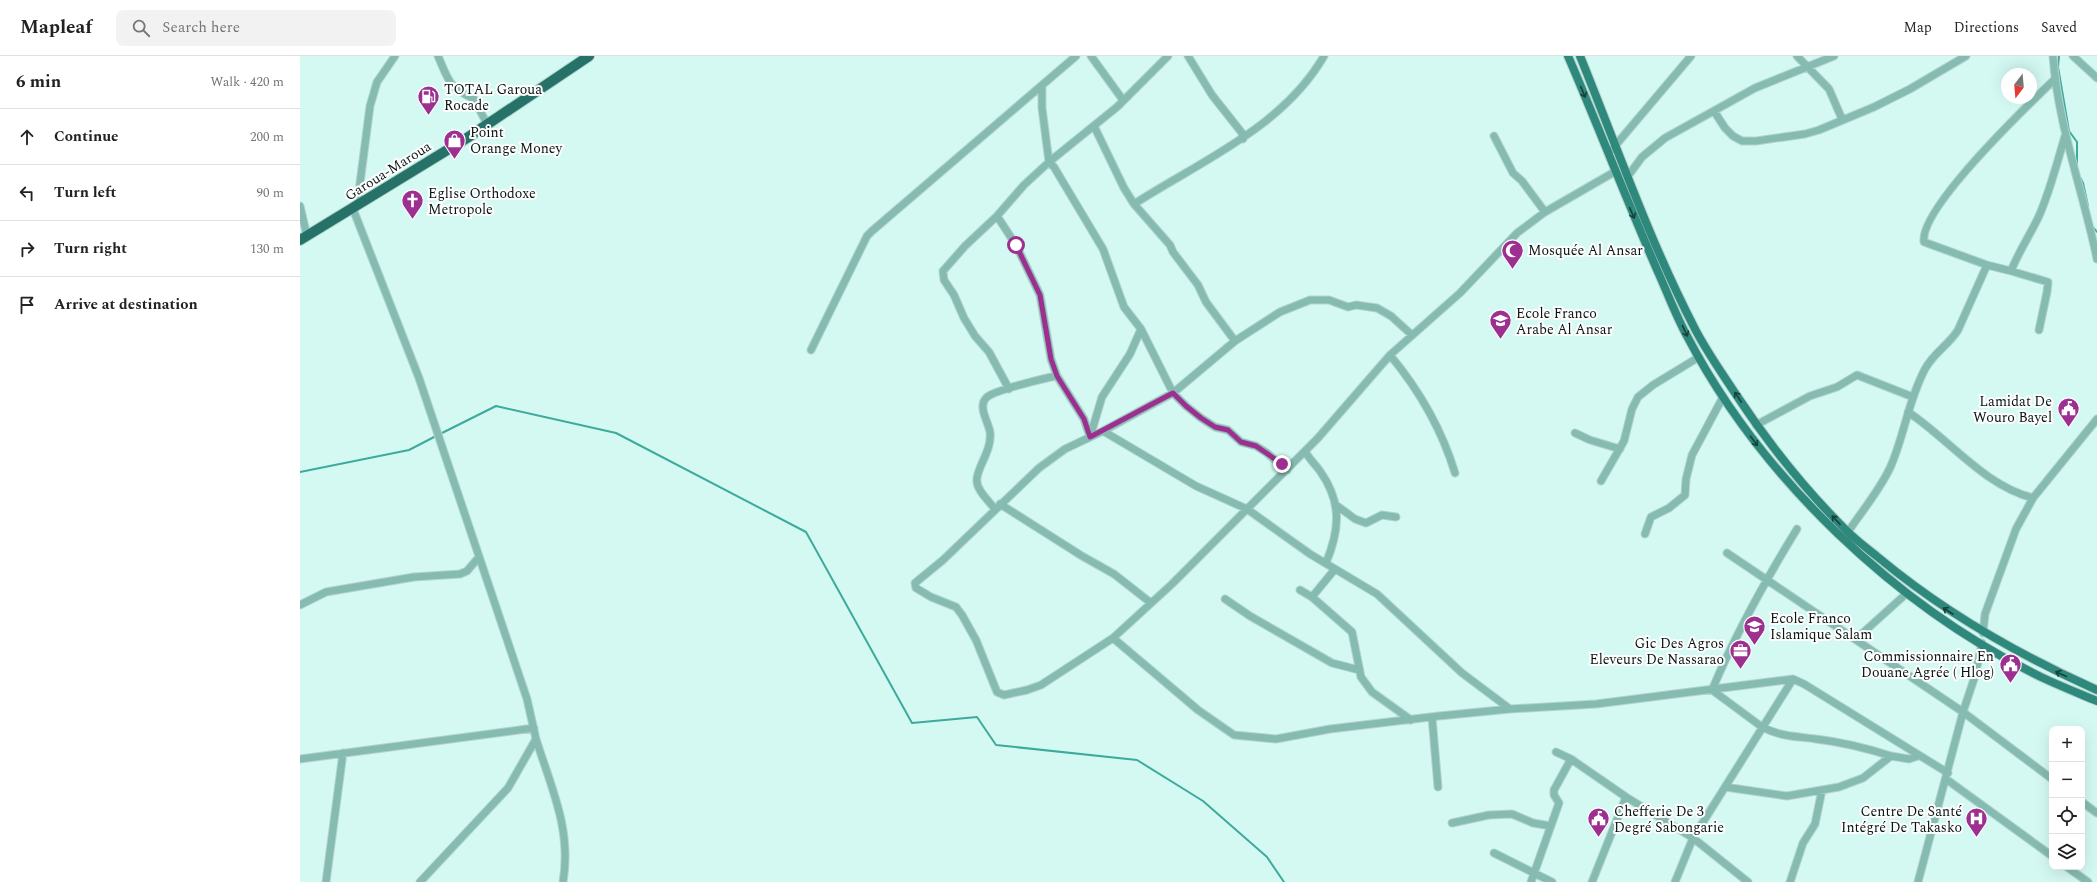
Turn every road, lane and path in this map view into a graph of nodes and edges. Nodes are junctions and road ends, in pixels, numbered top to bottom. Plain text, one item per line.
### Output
1 (395, 56) edge
2 (438, 56) edge
3 (589, 56) edge
4 (1076, 56) edge
5 (1092, 56) edge
6 (1168, 56) edge
7 (1188, 56) edge
8 (1324, 56) edge
9 (1568, 56) edge
10 (1580, 56) edge
11 (1691, 56) edge
12 (1797, 56) edge
13 (1834, 56) edge
14 (1966, 56) edge
15 (2053, 56) edge
16 (2073, 56) edge
17 (1807, 67) junction
18 (2097, 78) edge
19 (2054, 80) junction
20 (1042, 86) junction
21 (1123, 100) junction
22 (1714, 111) junction
23 (1842, 119) junction
24 (487, 124) junction
25 (1094, 126) junction
26 (1494, 136) dead end
27 (2065, 136) junction
28 (1243, 139) junction
29 (1616, 145) junction
30 (1609, 153) junction
31 (1049, 162) junction
32 (1616, 171) junction
33 (1628, 176) junction
34 (1134, 204) junction
35 (300, 206) edge
36 (355, 208) junction
37 (1546, 212) junction
38 (997, 216) junction
39 (303, 238) edge
40 (2097, 259) edge
41 (1987, 265) junction
42 (2011, 271) junction
43 (1141, 329) junction
44 (2039, 330) dead end
45 (1412, 335) junction
46 (1235, 341) junction
47 (811, 350) dead end
48 (1390, 355) junction
49 (1699, 357) junction
50 (1057, 376) junction
51 (1009, 389) junction
52 (1173, 393) junction
53 (1723, 397) junction
54 (1913, 397) junction
55 (1908, 412) junction
56 (2097, 419) edge
57 (1756, 425) junction
58 (1103, 431) junction
59 (1575, 433) dead end
60 (1090, 437) junction
61 (1620, 449) junction
62 (1305, 451) junction
63 (1287, 470) junction
64 (1455, 473) dead end
65 (1601, 481) dead end
66 (2033, 498) junction
67 (1336, 505) junction
68 (998, 507) junction
69 (1247, 509) junction
70 (1396, 518) dead end
71 (1797, 529) dead end
72 (1848, 532) junction
73 (1645, 534) dead end
74 (1727, 553) dead end
75 (479, 557) junction
76 (1326, 563) junction
77 (1335, 568) junction
78 (1767, 578) junction
79 (1300, 590) dead end
80 (1908, 593) junction
81 (1312, 597) junction
82 (1225, 599) dead end
83 (1151, 603) junction
84 (300, 605) edge
85 (1984, 633) junction
86 (1113, 638) junction
87 (1856, 639) junction
88 (1982, 643) junction
89 (1359, 670) junction
90 (1793, 679) junction
91 (1712, 690) junction
92 (2097, 690) edge
93 (2097, 701) edge
94 (1510, 709) junction
95 (1963, 712) junction
96 (1432, 717) junction
97 (1411, 720) junction
98 (1762, 727) junction
99 (534, 728) junction
100 (536, 739) junction
101 (1556, 752) dead end
102 (343, 753) junction
103 (1891, 756) junction
104 (1918, 756) junction
105 (300, 759) edge
106 (1571, 759) junction
107 (1947, 776) junction
108 (2049, 777) edge
109 (1438, 787) dead end
110 (1725, 787) junction
111 (1822, 790) junction
112 (1626, 797) junction
113 (2085, 804) edge
114 (2097, 813) edge
115 (1452, 823) dead end
116 (1551, 826) junction
117 (1693, 838) junction
118 (1494, 853) dead end
119 (2049, 854) edge
120 (2071, 870) edge
121 (1534, 873) junction
122 (1676, 881) edge
123 (326, 882) edge
124 (420, 882) edge
125 (564, 882) edge
126 (1531, 882) edge
127 (1552, 882) edge
128 (1592, 882) edge
129 (1748, 882) edge
130 (1790, 882) edge
131 (1918, 882) edge
132 (2088, 882) edge

1 - 36 street
2 - 24 street
3 - 24 highway, Garoua-Maroua
4 - 20 street
5 - 21 street
6 - 21 street
7 - 28 street
8 - 28 street
9 -> 30 main road
10 - 29 main road
11 - 29 street
12 - 17 street
13 - 17 street
14 - 23 street
15 - 19 street
16 - 18 street
17 - 22 street
17 - 23 street
19 - 27 street
19 - 41 street
20 - 31 street
20 - 47 street
21 - 25 street
22 - 23 street
22 - 33 street
24 - 36 highway, Garoua-Maroua
25 - 31 street
25 - 34 street
26 - 37 street
27 - 40 street
27 - 42 street
28 - 34 street
29 - 30 street
29 - 33 main road
30 - 32 main road
31 - 38 street
31 - 43 street
32 - 37 street
32 -> 49 main road
57 -> 33 main road
34 - 46 street
35 - 39 street
36 - 39 highway, Garoua-Maroua
36 - 75 street
37 - 45 street
38 - 50 street
38 - 51 street
41 - 42 street
41 - 54 street
42 - 44 street
43 - 52 street
43 - 60 street
45 - 46 street
45 - 48 street
46 - 52 street
48 - 62 street
48 - 64 street
49 - 53 main road
49 - 61 street
50 - 51 street
50 - 60 street
51 - 68 street
52 - 58 street
52 - 63 street
53 - 73 street
53 -> 80 main road
54 - 55 street
54 - 57 street
55 - 66 street
55 - 72 street
56 - 66 street
72 -> 57 main road
58 - 60 street
58 - 69 street
59 - 61 street
60 - 68 street
61 - 65 street
62 - 63 street
62 - 67 street
63 - 69 street
66 - 85 street
67 - 70 street
67 - 76 street
68 - 83 street
68 - 86 street
69 - 76 street
69 - 83 street
71 - 78 street
85 -> 72 main road
74 - 78 street
75 - 84 street
75 - 99 street
76 - 77 street
77 - 81 street
77 - 94 street
78 - 87 street
78 - 91 street
79 - 81 street
80 - 87 street
80 - 88 main road
81 - 89 street
82 - 89 street
83 - 86 street
92 -> 85 main road
86 - 97 street
87 - 95 street
88 - 93 main road
88 - 95 street
89 - 97 street
90 - 91 street
90 - 98 street
90 - 104 street
91 - 94 street
91 - 98 street
94 - 96 street
95 - 107 street
95 - 108 street
96 - 97 street
96 - 109 street
98 - 103 street
98 - 110 street
99 - 100 street
99 - 102 street
100 - 124 street
100 - 125 street
101 - 106 street
102 - 105 street
102 - 123 street
103 - 104 street
103 - 111 street
104 - 107 street
106 - 112 street
106 - 116 street
107 - 119 street
107 - 131 street
110 - 111 street
110 - 117 street
111 - 130 street
112 - 117 street
112 - 128 street
113 - 114 street
115 - 116 street
116 - 121 street
117 - 122 street
117 - 129 street
118 - 121 street
120 - 132 street
121 - 126 street
121 - 127 street

